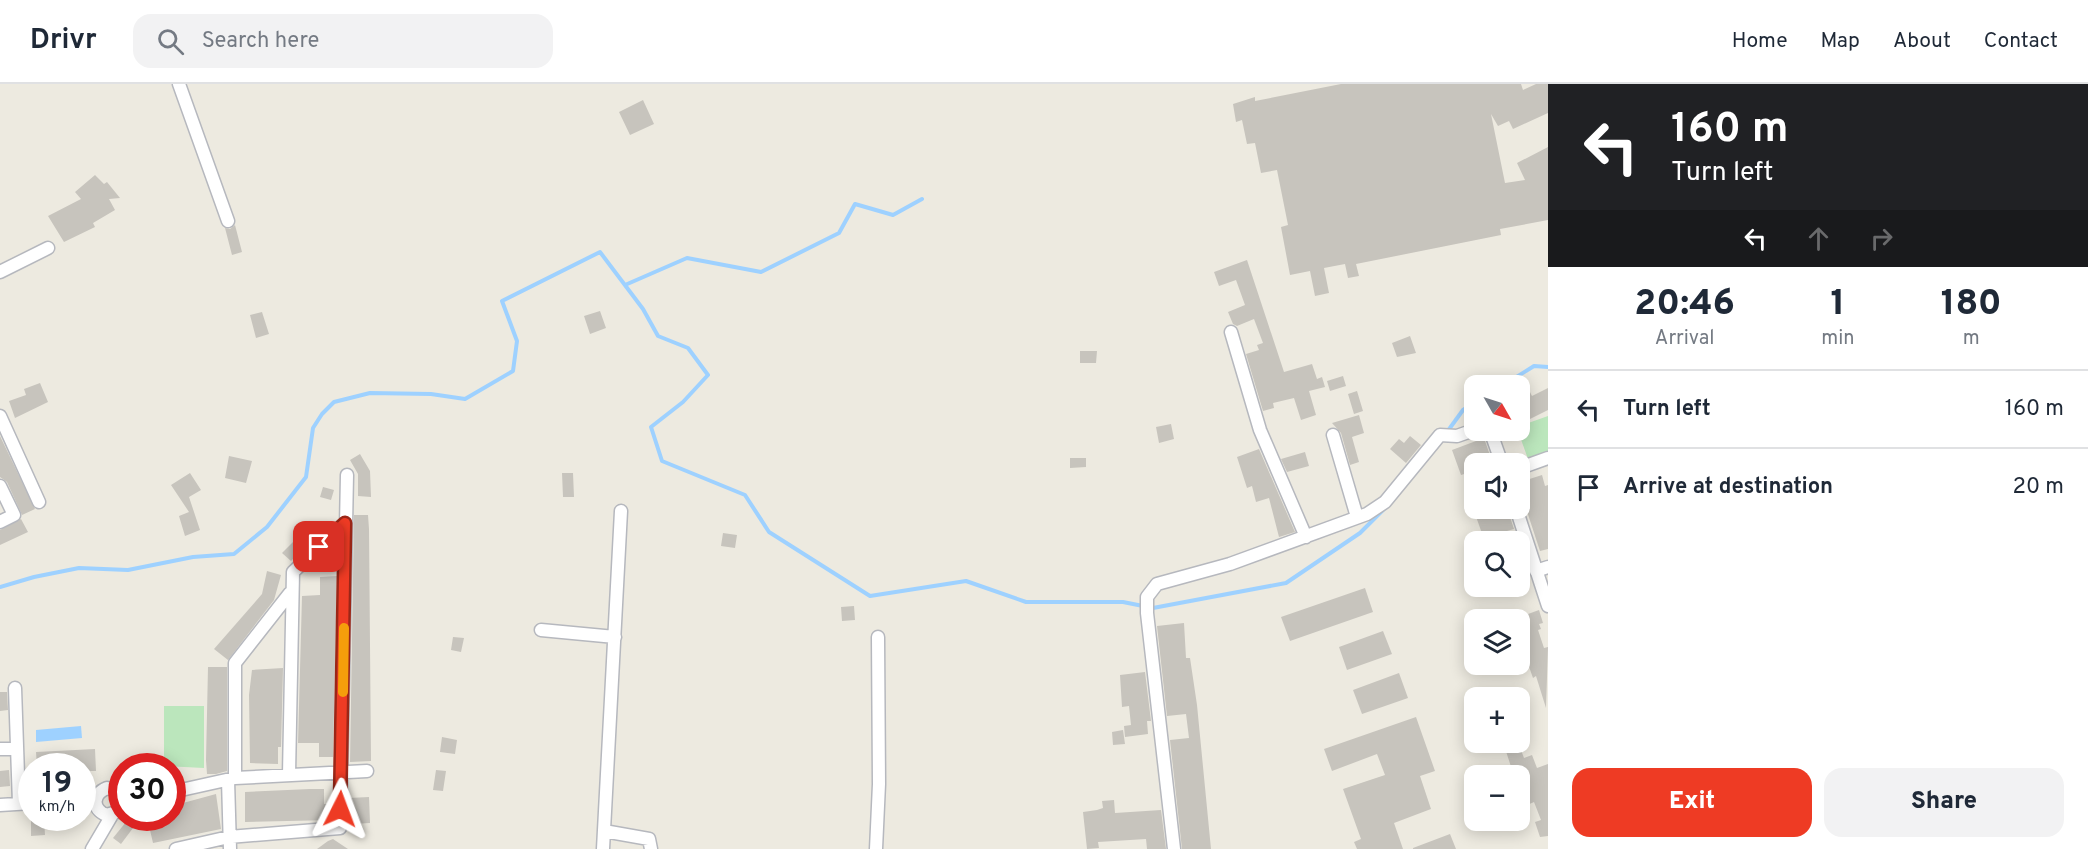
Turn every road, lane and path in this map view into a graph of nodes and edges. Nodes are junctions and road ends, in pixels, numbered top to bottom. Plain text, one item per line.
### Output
1 (179, 84) edge
2 (228, 221) dead end
3 (48, 248) dead end
4 (0, 272) edge
5 (1231, 332) dead end
6 (0, 416) edge
7 (1464, 434) edge
8 (1333, 435) dead end
9 (1548, 458) edge
10 (1530, 464) edge
11 (347, 475) dead end
12 (0, 486) edge
13 (39, 502) dead end
14 (621, 511) dead end
15 (1357, 517) junction
16 (1519, 519) edge
17 (0, 522) edge
18 (345, 523) junction
19 (1306, 537) junction
20 (1548, 567) edge
21 (1536, 571) junction
22 (290, 593) junction
23 (1548, 606) edge
24 (541, 630) dead end
25 (615, 637) junction
26 (878, 637) dead end
27 (15, 688) dead end
28 (0, 749) edge
29 (16, 749) junction
30 (18, 761) edge
31 (367, 771) dead end
32 (342, 772) junction
33 (289, 774) junction
34 (232, 779) junction
35 (186, 789) edge
36 (18, 804) edge
37 (0, 805) edge
38 (108, 824) edge
39 (604, 831) junction
40 (230, 843) edge
41 (92, 849) edge
42 (176, 849) edge
43 (603, 849) edge
44 (651, 849) edge
45 (876, 849) edge
46 (1174, 849) edge

1 - 2 street
3 - 4 street
5 - 19 street
6 - 13 street
7 - 15 street
8 - 15 street
9 - 10 street
11 - 18 street
12 - 17 street
14 - 25 street
15 - 19 street
16 - 21 street
18 - 22 street
18 - 32 street
19 - 46 street
20 - 21 street
21 - 23 street
22 - 33 street
22 - 34 street
24 - 25 street
25 - 39 street
26 - 45 street
27 - 29 street
28 - 29 street
29 - 30 street
31 - 32 street
32 - 33 street
32 - 40 street
33 - 34 street
34 - 35 street
34 - 40 street
36 - 37 street
38 - 41 street
39 - 43 street
39 - 44 street
40 - 42 street

